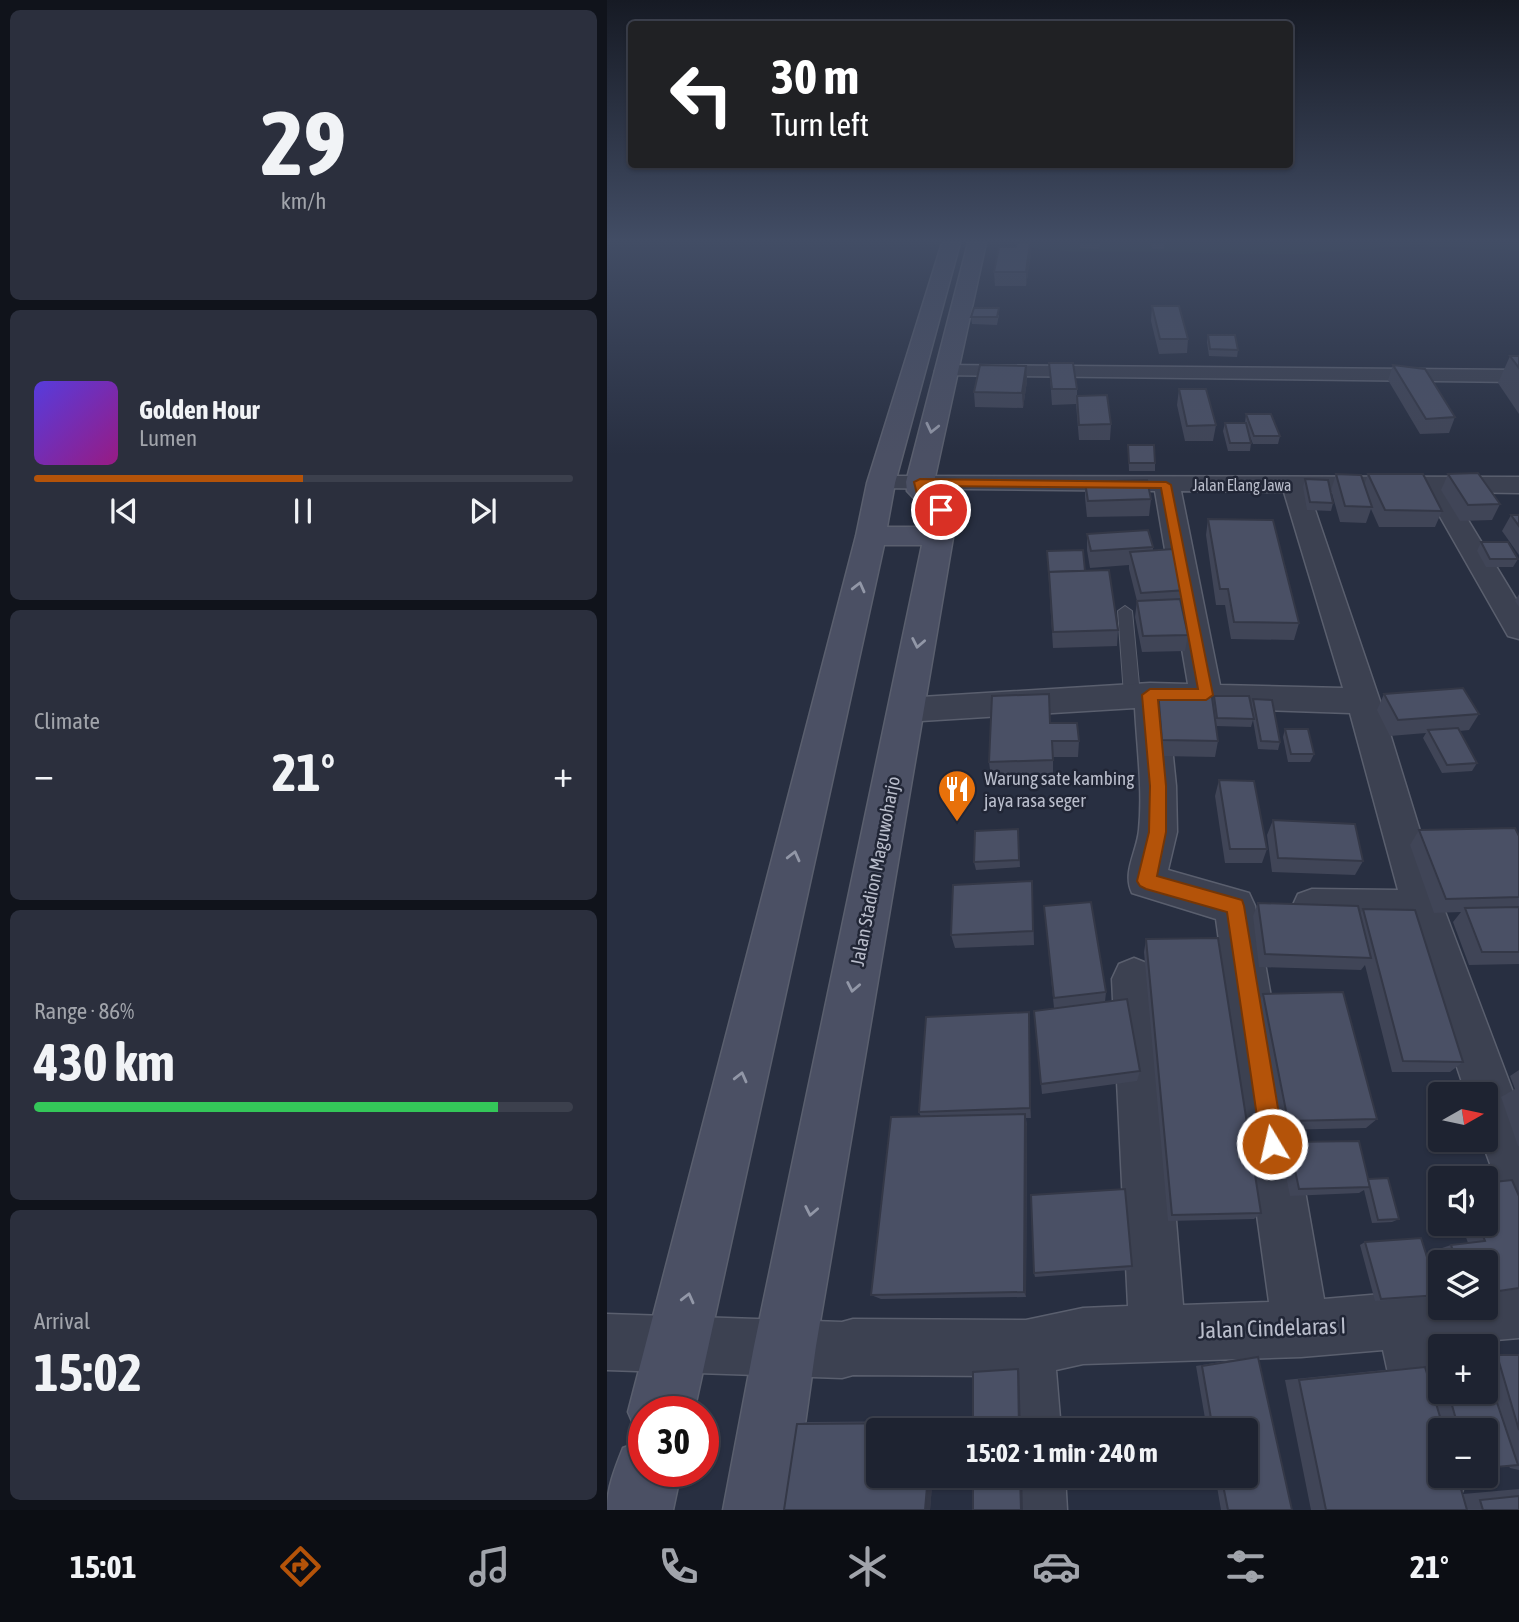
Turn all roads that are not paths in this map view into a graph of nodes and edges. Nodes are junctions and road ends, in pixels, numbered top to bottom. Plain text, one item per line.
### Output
1 (936, 313) edge
2 (959, 313) edge
3 (945, 371) junction
4 (1519, 376) edge
5 (900, 482) junction
6 (1166, 485) junction
7 (1294, 485) junction
8 (1437, 485) junction
9 (1519, 485) edge
10 (871, 536) junction
11 (939, 536) junction
12 (1125, 611) dead end
13 (1519, 629) edge
14 (1141, 695) junction
15 (1206, 695) junction
16 (1363, 701) junction
17 (905, 710) junction
18 (1235, 906) junction
19 (1424, 909) junction
20 (1134, 979) dead end
21 (1519, 1176) edge
22 (1519, 1310) edge
23 (1406, 1320) junction
24 (1301, 1329) junction
25 (1157, 1333) junction
26 (607, 1342) edge
27 (677, 1343) junction
28 (785, 1346) junction
29 (1026, 1348) junction
30 (665, 1396) edge
31 (1030, 1418) edge
32 (1428, 1418) edge
33 (643, 1487) edge
34 (1035, 1488) edge
35 (1444, 1488) edge
36 (638, 1510) edge
37 (758, 1510) edge
38 (1036, 1510) edge
39 (1449, 1510) edge

1 - 5 main road
2 - 3 main road
3 - 4 street
3 -> 5 main road
5 - 6 street, Jalan Elang Jawa
5 - 10 main road
5 - 11 main road, Jalan Stadion Maguwoharjo
6 - 7 street, Jalan Elang Jawa
6 - 15 street
7 - 8 street, Jalan Elang Jawa
7 - 16 street
8 - 9 street, Jalan Elang Jawa
8 - 13 street
10 - 11 main road
27 -> 10 main road
11 -> 17 main road, Jalan Stadion Maguwoharjo
12 - 14 lane
14 - 15 street
14 - 17 street
14 - 18 street
15 - 16 street
16 - 19 street
17 -> 28 main road, Jalan Stadion Maguwoharjo
18 - 19 street
18 - 24 street
19 - 21 street
20 - 25 street
22 - 23 street, Jalan Cindelaras I
23 - 24 street, Jalan Cindelaras I
23 - 32 street
24 - 25 street, Jalan Cindelaras I
25 - 29 street, Jalan Cindelaras I
26 - 27 street, Jalan Cindelaras I
27 - 28 street, Jalan Cindelaras I
27 - 30 main road
28 - 29 street, Jalan Cindelaras I
28 - 37 main road, Jalan Stadion Maguwoharjo
29 - 31 street
33 - 36 main road
34 - 38 street
35 - 39 street

